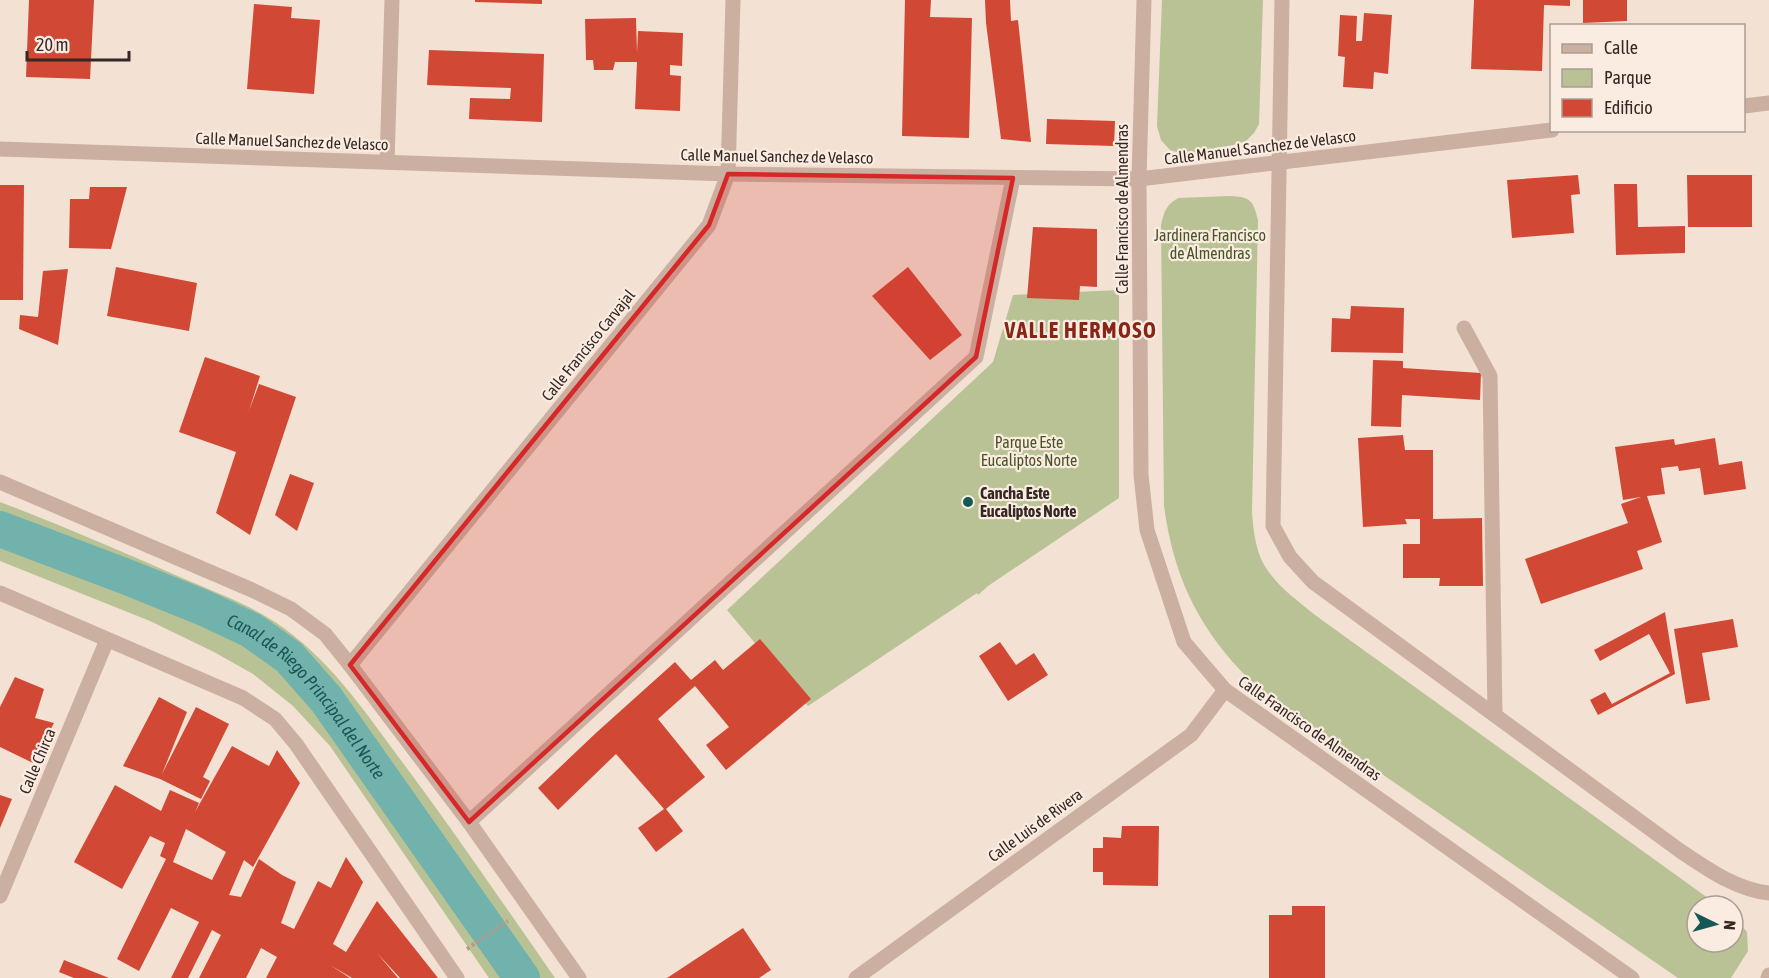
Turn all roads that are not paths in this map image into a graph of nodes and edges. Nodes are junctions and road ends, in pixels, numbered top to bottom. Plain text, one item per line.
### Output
1 (392, 0) edge
2 (733, 0) edge
3 (1144, 0) edge
4 (1282, 0) edge
5 (1769, 103) edge
6 (1745, 106) edge
7 (1550, 130) edge
8 (0, 149) edge
9 (387, 162) junction
10 (1279, 163) junction
11 (728, 174) junction
12 (1012, 178) junction
13 (1139, 179) junction
14 (1464, 328) dead end
15 (0, 482) edge
16 (0, 593) edge
17 (107, 640) junction
18 (350, 665) junction
19 (1225, 690) junction
20 (1495, 715) junction
21 (469, 822) junction
22 (1769, 893) edge
23 (0, 896) edge
24 (457, 978) edge
25 (579, 978) edge
26 (856, 978) edge
27 (1632, 978) edge

1 - 9 street
2 - 11 street, Calle Francisco Carvajal
3 - 13 street, Calle Francisco de Almendras
4 - 10 street
5 - 6 street
7 - 10 street, Calle Manuel Sanchez de Velasco
8 - 9 street, Calle Manuel Sanchez de Velasco
9 - 11 street, Calle Manuel Sanchez de Velasco
10 - 13 street, Calle Manuel Sanchez de Velasco
10 - 20 street
11 - 12 street, Calle Manuel Sanchez de Velasco
11 - 18 street, Calle Francisco Carvajal
12 - 13 street, Calle Manuel Sanchez de Velasco
12 - 21 street
13 - 19 street, Calle Francisco de Almendras
14 - 20 street
15 - 18 street
16 - 17 street
17 - 23 street, Calle Chirca
17 - 24 street
18 - 21 street
19 - 26 street, Calle Luis de Rivera
19 - 27 street, Calle Francisco de Almendras
20 - 22 street
21 - 25 street

